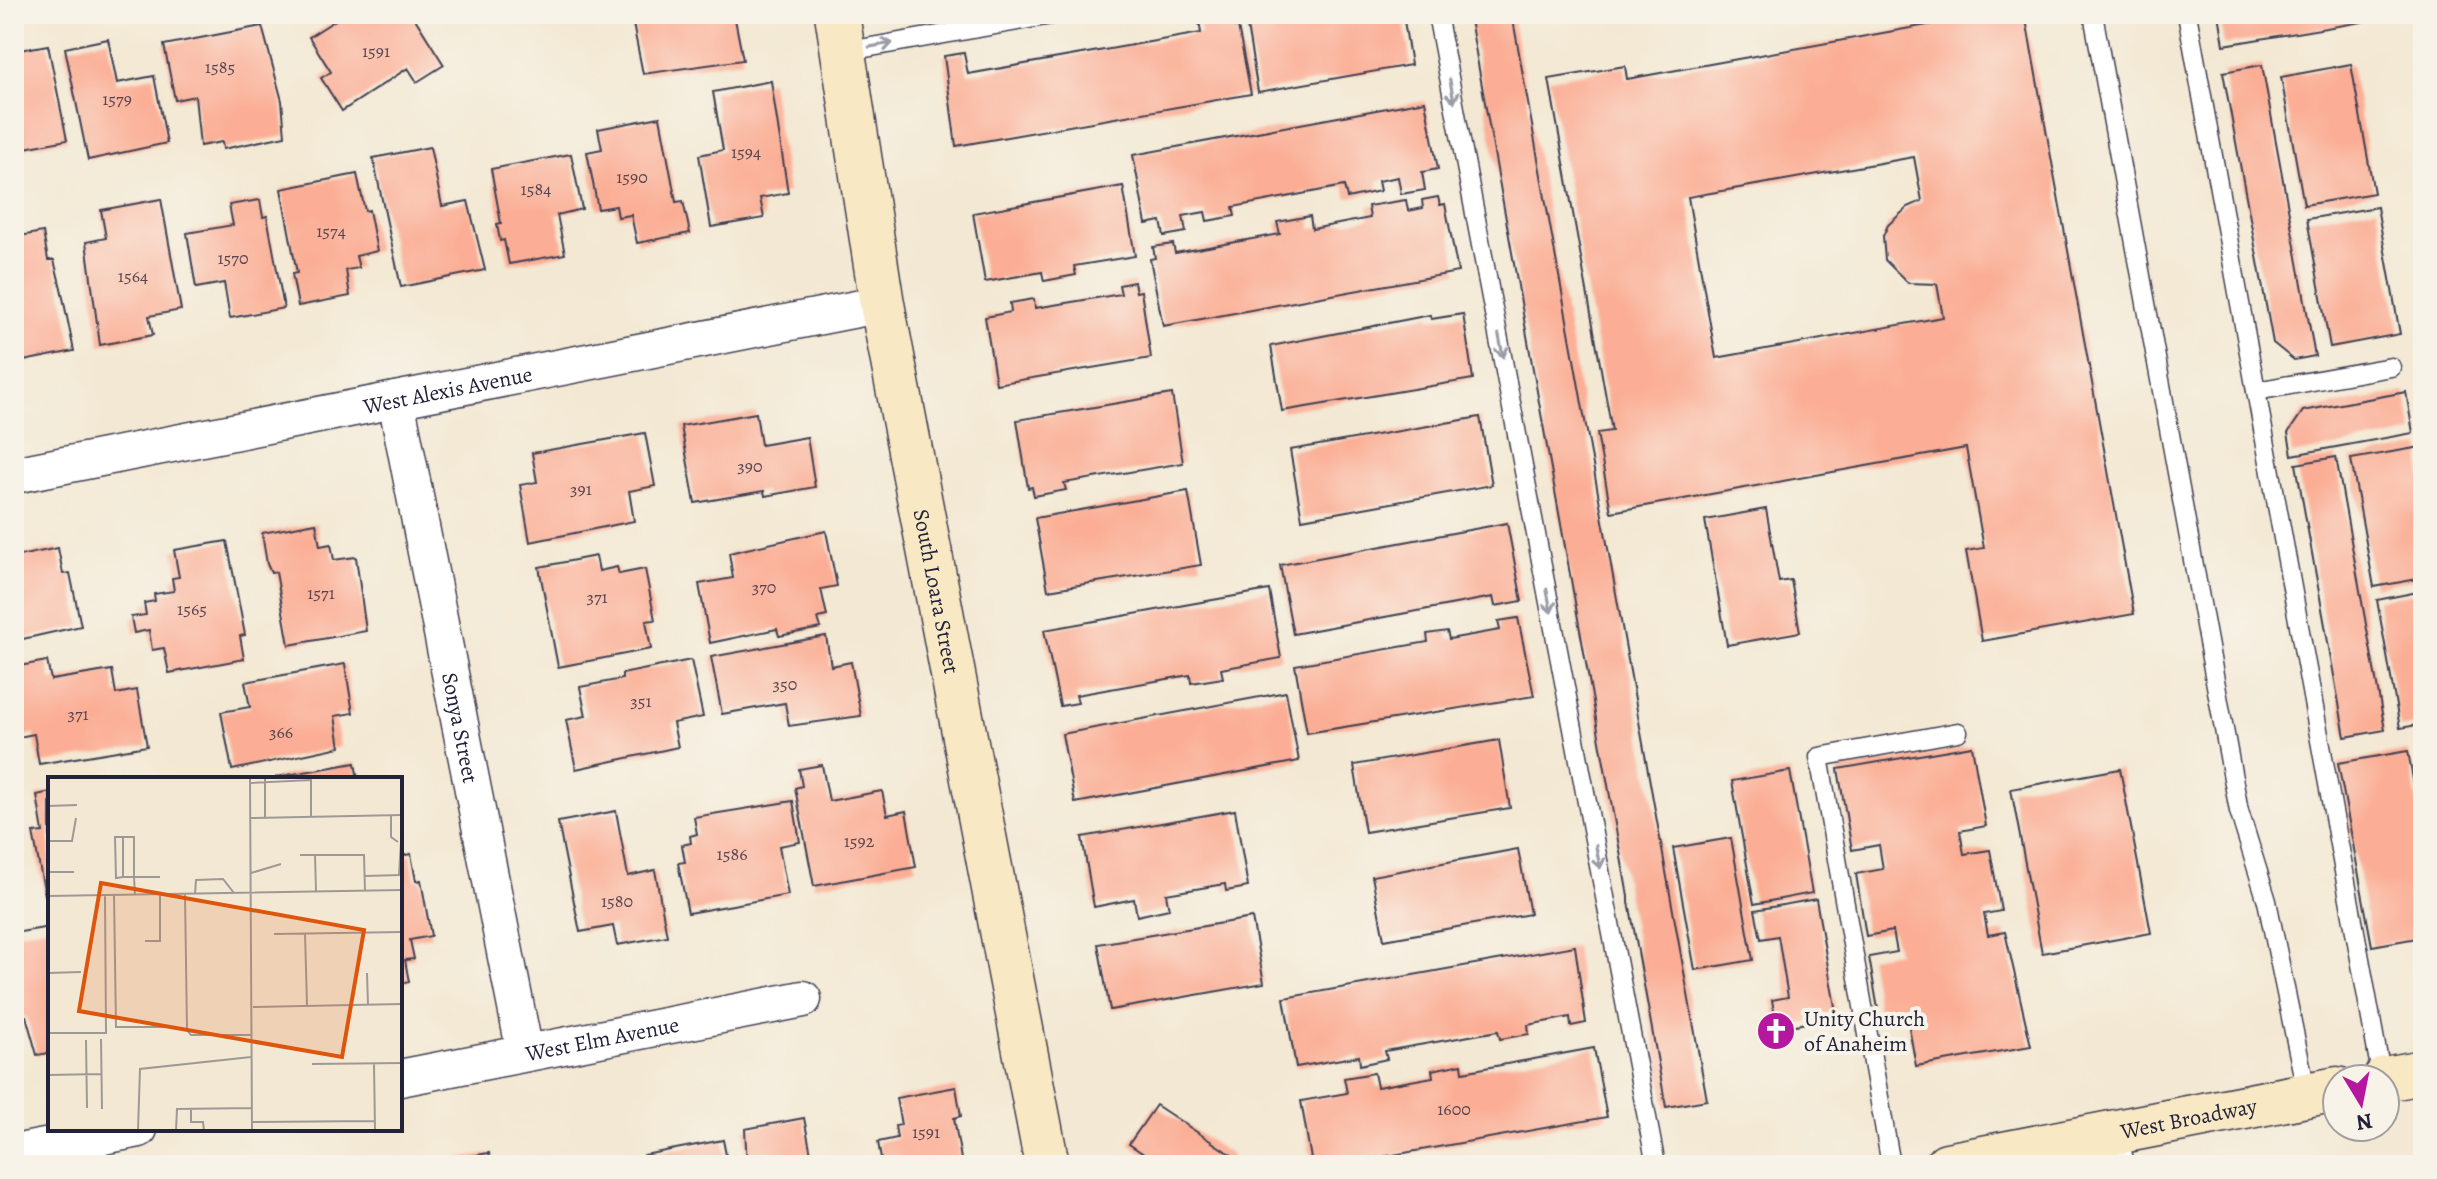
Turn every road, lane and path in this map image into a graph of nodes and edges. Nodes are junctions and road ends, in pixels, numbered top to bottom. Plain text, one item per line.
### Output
1 (1057, 14) edge
2 (1437, 14) edge
3 (2093, 14) edge
4 (2187, 14) edge
5 (840, 33) edge
6 (882, 304) junction
7 (2391, 367) dead end
8 (2256, 391) junction
9 (396, 400) junction
10 (14, 475) edge
11 (1958, 732) dead end
12 (803, 999) dead end
13 (525, 1053) junction
14 (2381, 1063) edge
15 (2423, 1072) edge
16 (2401, 1076) edge
17 (402, 1078) edge
18 (2321, 1089) edge
19 (2321, 1092) edge
20 (129, 1131) edge
21 (2122, 1148) edge
22 (14, 1153) edge
23 (1047, 1165) edge
24 (1656, 1165) edge
25 (1891, 1165) edge
26 (1947, 1165) edge

5 -> 1 lane
2 -> 24 lane
3 - 18 lane
4 - 8 lane
5 - 6 street, South Loara Street
6 - 9 street, West Alexis Avenue
6 - 23 street, South Loara Street
7 - 8 lane
8 - 14 lane
9 - 10 street, West Alexis Avenue
9 - 13 street, Sonya Street
11 - 25 lane
12 - 13 street, West Elm Avenue
13 - 17 street, West Elm Avenue
15 - 16 street
19 - 21 street, West Broadway
20 - 22 street
21 - 26 street, West Broadway

